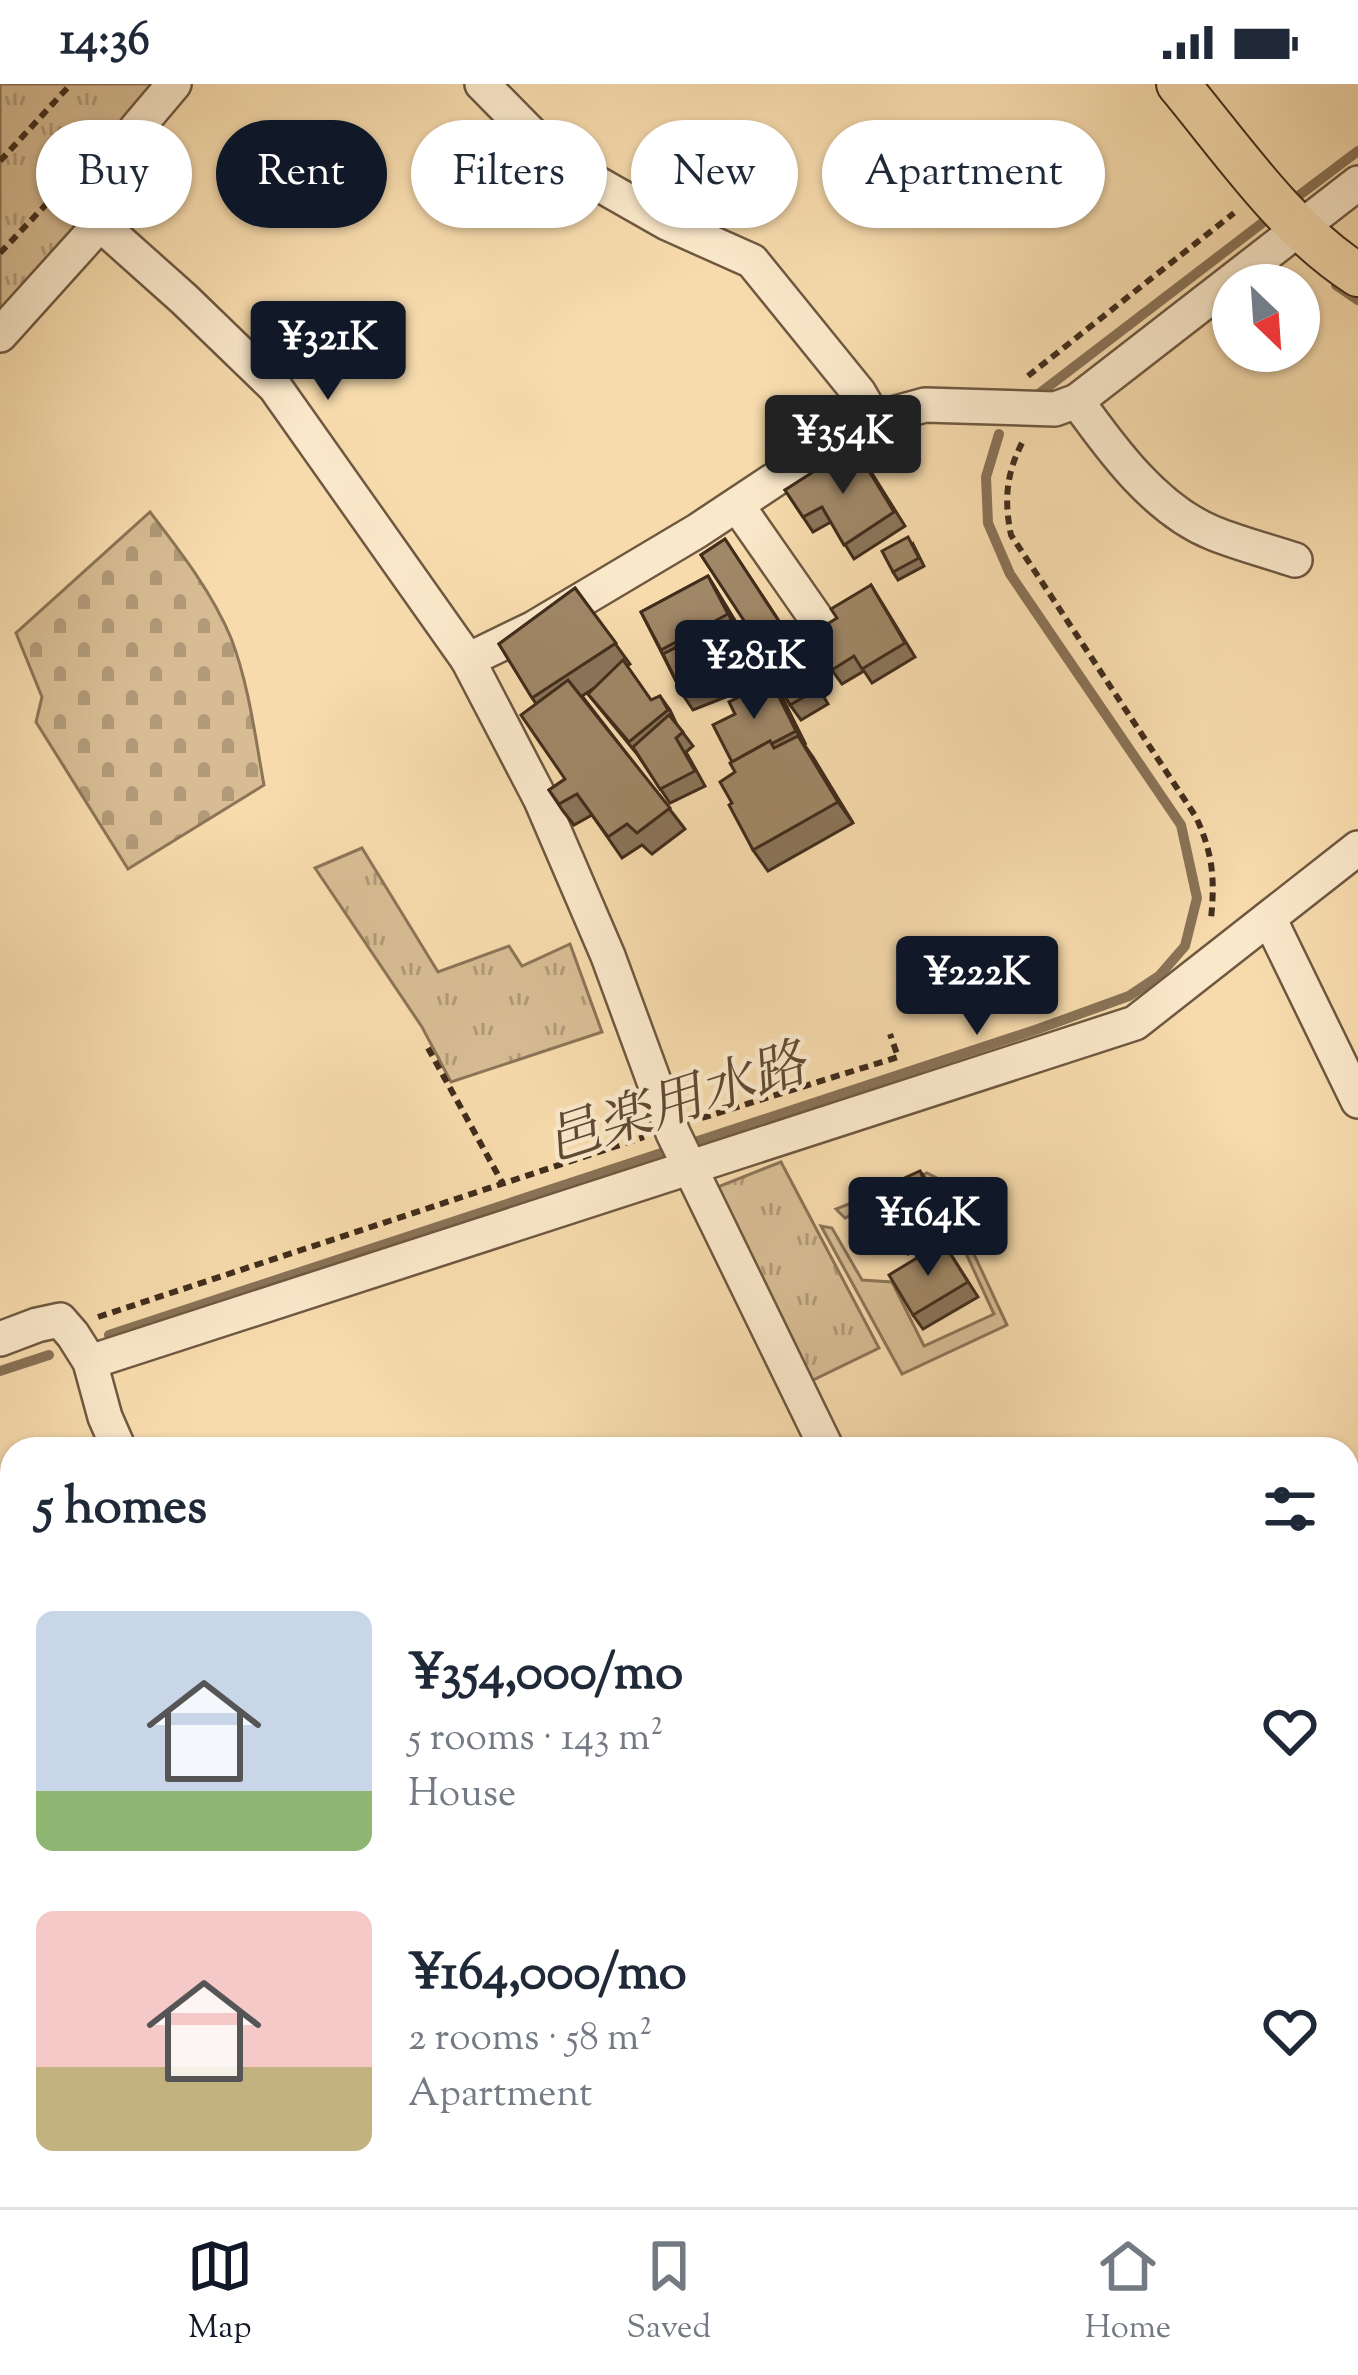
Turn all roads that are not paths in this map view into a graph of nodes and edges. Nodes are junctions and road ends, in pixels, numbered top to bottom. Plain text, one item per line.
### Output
1 (174, 84) edge
2 (482, 84) edge
3 (1178, 84) edge
4 (144, 120) edge
5 (1358, 183) edge
6 (1282, 209) junction
7 (96, 228) edge
8 (104, 228) edge
9 (1358, 275) edge
10 (0, 335) edge
11 (1066, 405) junction
12 (874, 419) junction
13 (737, 505) junction
14 (1295, 560) dead end
15 (820, 624) edge
16 (468, 660) junction
17 (1358, 848) edge
18 (1269, 918) junction
19 (1358, 1101) edge
20 (680, 1146) junction
21 (0, 1339) edge
22 (90, 1363) junction
23 (114, 1437) edge
24 (821, 1437) edge

1 - 4 street
2 - 12 street
3 - 6 main road
5 - 6 street
6 - 9 main road
6 - 11 street
7 - 10 street
8 - 16 street
11 - 12 street
11 - 14 street
12 - 13 street
13 - 15 street
13 - 16 street
16 - 20 street
17 - 18 street
18 - 19 street
18 - 20 street
20 - 22 street
20 - 24 street
21 - 22 street
22 - 23 street

